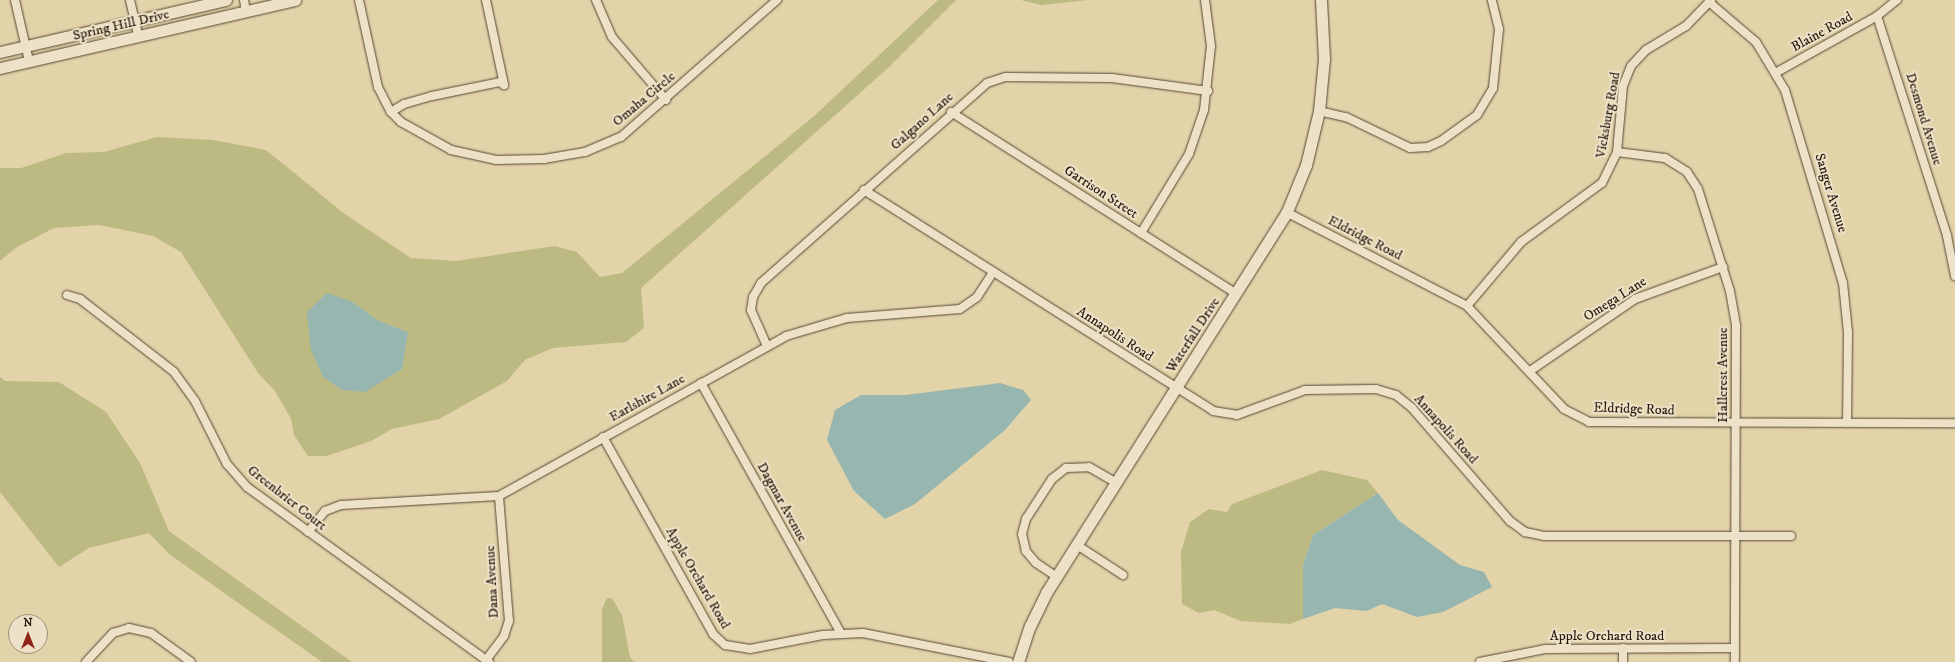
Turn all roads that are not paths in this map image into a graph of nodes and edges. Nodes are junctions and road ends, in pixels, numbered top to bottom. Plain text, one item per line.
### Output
1 (15, 0) edge
2 (130, 0) edge
3 (226, 0) edge
4 (295, 0) edge
5 (359, 0) edge
6 (486, 0) edge
7 (596, 0) edge
8 (777, 0) edge
9 (1205, 0) edge
10 (1321, 0) edge
11 (1492, 0) edge
12 (1897, 0) edge
13 (1710, 1) edge
14 (245, 6) edge
15 (1877, 16) junction
16 (134, 21) junction
17 (138, 36) junction
18 (26, 46) junction
19 (0, 52) edge
20 (30, 61) junction
21 (0, 68) edge
22 (1777, 72) junction
23 (1208, 91) junction
24 (666, 100) junction
25 (1320, 111) junction
26 (391, 112) junction
27 (951, 112) junction
28 (1617, 152) junction
29 (864, 190) junction
30 (1286, 212) junction
31 (1141, 233) junction
32 (1723, 267) junction
33 (993, 272) junction
34 (1955, 276) edge
35 (1237, 294) junction
36 (67, 295) dead end
37 (1467, 306) junction
38 (767, 346) junction
39 (1530, 371) junction
40 (701, 383) junction
41 (1177, 389) junction
42 (1847, 423) junction
43 (1955, 423) edge
44 (1736, 424) junction
45 (603, 438) junction
46 (1117, 483) junction
47 (499, 496) junction
48 (308, 532) junction
49 (1736, 536) junction
50 (1791, 536) dead end
51 (1077, 545) junction
52 (1123, 574) dead end
53 (1057, 577) junction
54 (841, 633) junction
55 (1623, 648) junction
56 (1735, 648) junction
57 (487, 661) edge
58 (86, 662) edge
59 (191, 662) edge
60 (1009, 662) edge
61 (1018, 662) edge
62 (1480, 662) edge
63 (1623, 662) edge
64 (1735, 662) edge

1 - 18 street
2 - 16 street
3 - 16 street, Spring Hill Drive
4 - 14 street, Spring Hill Drive
5 - 26 street, Omaha Circle
6 - 26 street
7 - 24 street
8 - 24 street, Omaha Circle
9 - 23 street
10 - 25 street, Waterfall Drive
11 - 25 street
12 - 15 street, Blaine Road
13 - 22 street, Sanger Avenue
13 - 28 street, Vicksburg Road
14 - 17 street, Spring Hill Drive
15 - 22 street, Blaine Road
15 - 34 street, Desmond Avenue
16 - 17 street
16 - 18 street, Spring Hill Drive
17 - 20 street, Spring Hill Drive
18 - 19 street, Spring Hill Drive
18 - 20 street
20 - 21 street, Spring Hill Drive
22 - 42 street, Sanger Avenue
23 - 27 street, Galgano Lane
23 - 31 street
24 - 26 street, Omaha Circle
25 - 30 street, Waterfall Drive
27 - 29 street, Galgano Lane
27 - 31 street, Garrison Street
28 - 32 street, Hallcrest Avenue
28 - 37 street, Vicksburg Road
29 - 33 street, Annapolis Road
29 - 38 street, Galgano Lane
30 - 35 street, Waterfall Drive
30 - 37 street, Eldridge Road
31 - 35 street, Garrison Street
32 - 39 street, Omega Lane
32 - 44 street, Hallcrest Avenue
33 - 38 street, Earlshire Lane
33 - 41 street, Annapolis Road
35 - 41 street, Waterfall Drive
36 - 48 street, Greenbrier Court
37 - 39 street, Eldridge Road
38 - 40 street, Earlshire Lane
39 - 44 street, Eldridge Road
40 - 45 street, Earlshire Lane
40 - 54 street, Dagmar Avenue
41 - 46 street, Waterfall Drive
41 - 49 street, Annapolis Road
42 - 43 street, Eldridge Road
42 - 44 street, Eldridge Road
44 - 49 street, Hallcrest Avenue
45 - 47 street, Earlshire Lane
45 - 54 street, Apple Orchard Road
46 - 51 street, Waterfall Drive
46 - 53 street
47 - 48 street, Earlshire Lane
47 - 57 street, Dana Avenue
48 - 57 street, Greenbrier Court
49 - 50 street, Annapolis Road
49 - 56 street, Hallcrest Avenue
51 - 52 street
51 - 53 street, Waterfall Drive
53 - 61 street, Waterfall Drive
54 - 60 street, Apple Orchard Road
55 - 56 street, Apple Orchard Road
55 - 62 street, Apple Orchard Road
55 - 63 street
56 - 64 street, Hallcrest Avenue
58 - 59 street

